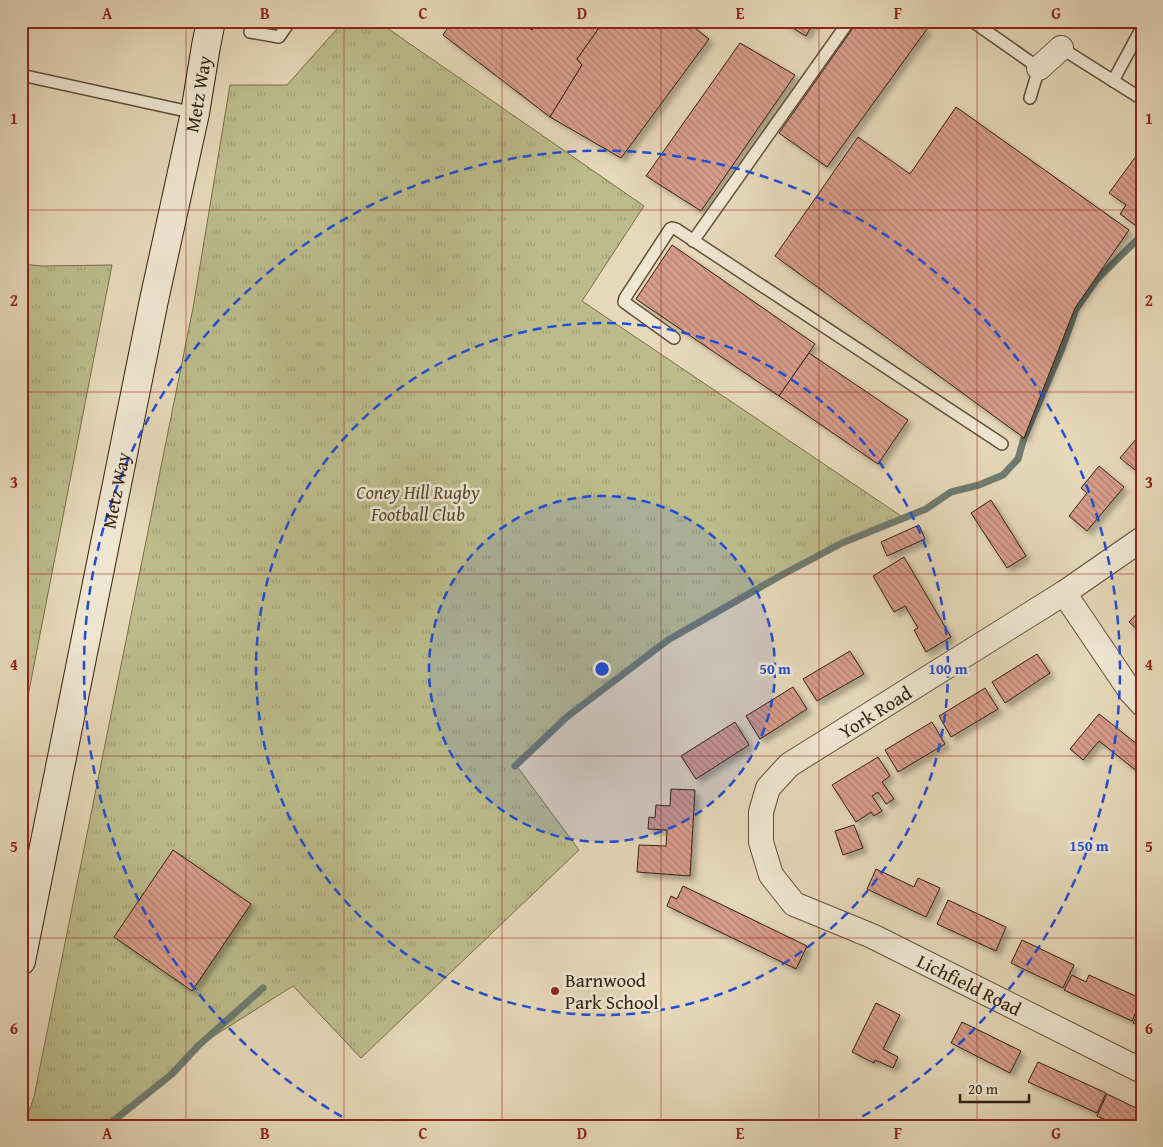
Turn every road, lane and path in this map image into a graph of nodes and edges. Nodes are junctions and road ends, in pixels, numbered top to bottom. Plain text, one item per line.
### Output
1 (211, 21) edge
2 (253, 21) edge
3 (290, 21) edge
4 (849, 21) edge
5 (972, 21) edge
6 (1140, 31) dead end
7 (1061, 48) joint
8 (1038, 68) junction
9 (21, 75) edge
10 (1113, 81) junction
11 (1030, 98) dead end
12 (1142, 99) edge
13 (194, 112) junction
14 (693, 241) junction
15 (674, 338) dead end
16 (1002, 444) dead end
17 (1142, 539) edge
18 (1064, 594) junction
19 (1142, 704) edge
20 (794, 904) joint
21 (21, 961) edge
22 (1142, 1071) edge

1 - 13 street, Metz Way
2 - 3 lane
4 - 14 lane
5 - 8 lane
6 - 10 lane
7 - 8 street
7 - 10 lane
8 - 11 lane
9 - 13 lane
10 - 12 lane
13 - 21 street, Metz Way
14 - 15 lane
14 - 16 lane
17 - 18 street, York Road
18 - 19 street
18 - 20 street, York Road
20 - 22 street, Lichfield Road

